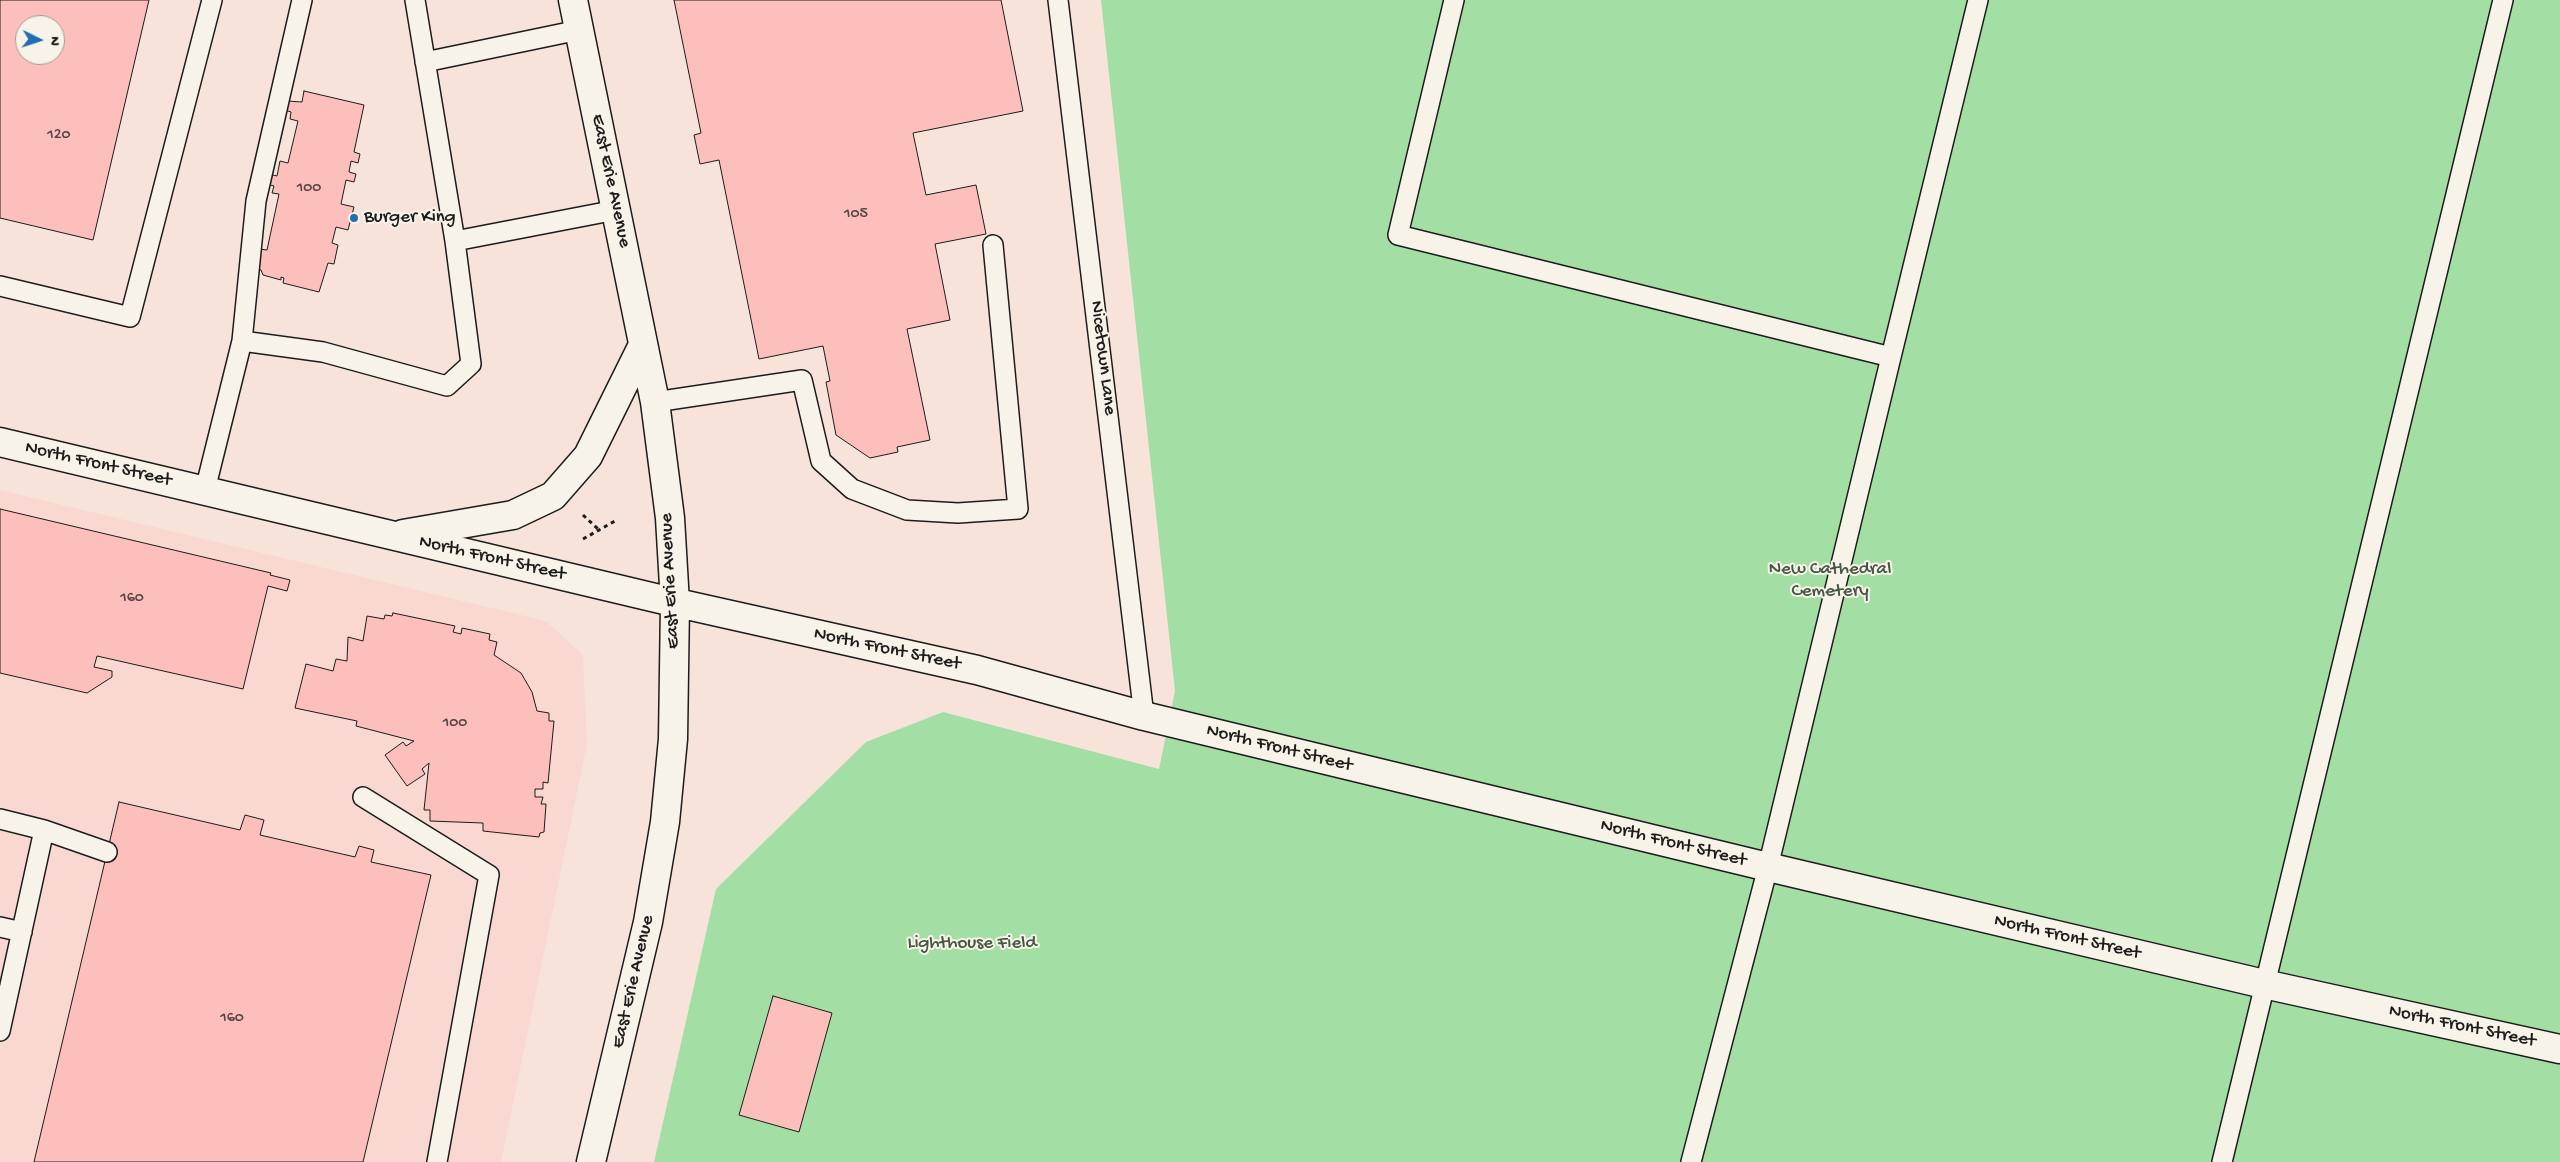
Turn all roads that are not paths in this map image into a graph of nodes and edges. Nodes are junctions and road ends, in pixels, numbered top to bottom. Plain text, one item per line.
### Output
1 (212, 0) edge
2 (302, 0) edge
3 (415, 0) edge
4 (573, 0) edge
5 (1058, 0) edge
6 (1454, 0) edge
7 (1978, 0) edge
8 (2503, 0) edge
9 (579, 30) junction
10 (425, 62) junction
11 (616, 210) junction
12 (455, 241) junction
13 (993, 245) dead end
14 (0, 286) edge
15 (242, 341) junction
16 (643, 345) junction
17 (1891, 357) junction
18 (655, 402) junction
19 (0, 442) edge
20 (205, 490) junction
21 (392, 535) junction
22 (675, 603) junction
23 (1144, 716) junction
24 (363, 797) dead end
25 (0, 819) edge
26 (44, 830) junction
27 (106, 852) dead end
28 (1768, 867) junction
29 (0, 927) edge
30 (22, 932) junction
31 (2264, 984) junction
32 (0, 1031) edge
33 (2560, 1049) edge
34 (436, 1162) edge
35 (591, 1162) edge
36 (1692, 1162) edge
37 (2222, 1162) edge

1 - 14 lane
2 - 15 lane
3 - 10 lane
4 - 9 street, East Erie Avenue
5 - 23 lane, Nicetown Lane
6 - 17 lane
7 - 17 lane
8 - 31 lane
9 - 10 lane
9 - 11 street, East Erie Avenue
10 - 12 lane
11 - 12 lane
11 - 16 street, East Erie Avenue
12 - 15 lane
13 - 18 lane
15 - 20 lane
16 - 18 street, East Erie Avenue
16 - 21 street
17 - 28 lane
18 - 22 street, East Erie Avenue
19 - 20 street, North Front Street
20 - 21 street, North Front Street
21 - 22 street, North Front Street
22 - 23 street, North Front Street
22 - 35 street, East Erie Avenue
23 - 28 street, North Front Street
24 - 34 lane
25 - 26 lane
26 - 27 lane
26 - 30 lane
28 - 31 street, North Front Street
28 - 36 lane
29 - 30 lane
30 - 32 lane
31 - 33 street, North Front Street
31 - 37 lane

